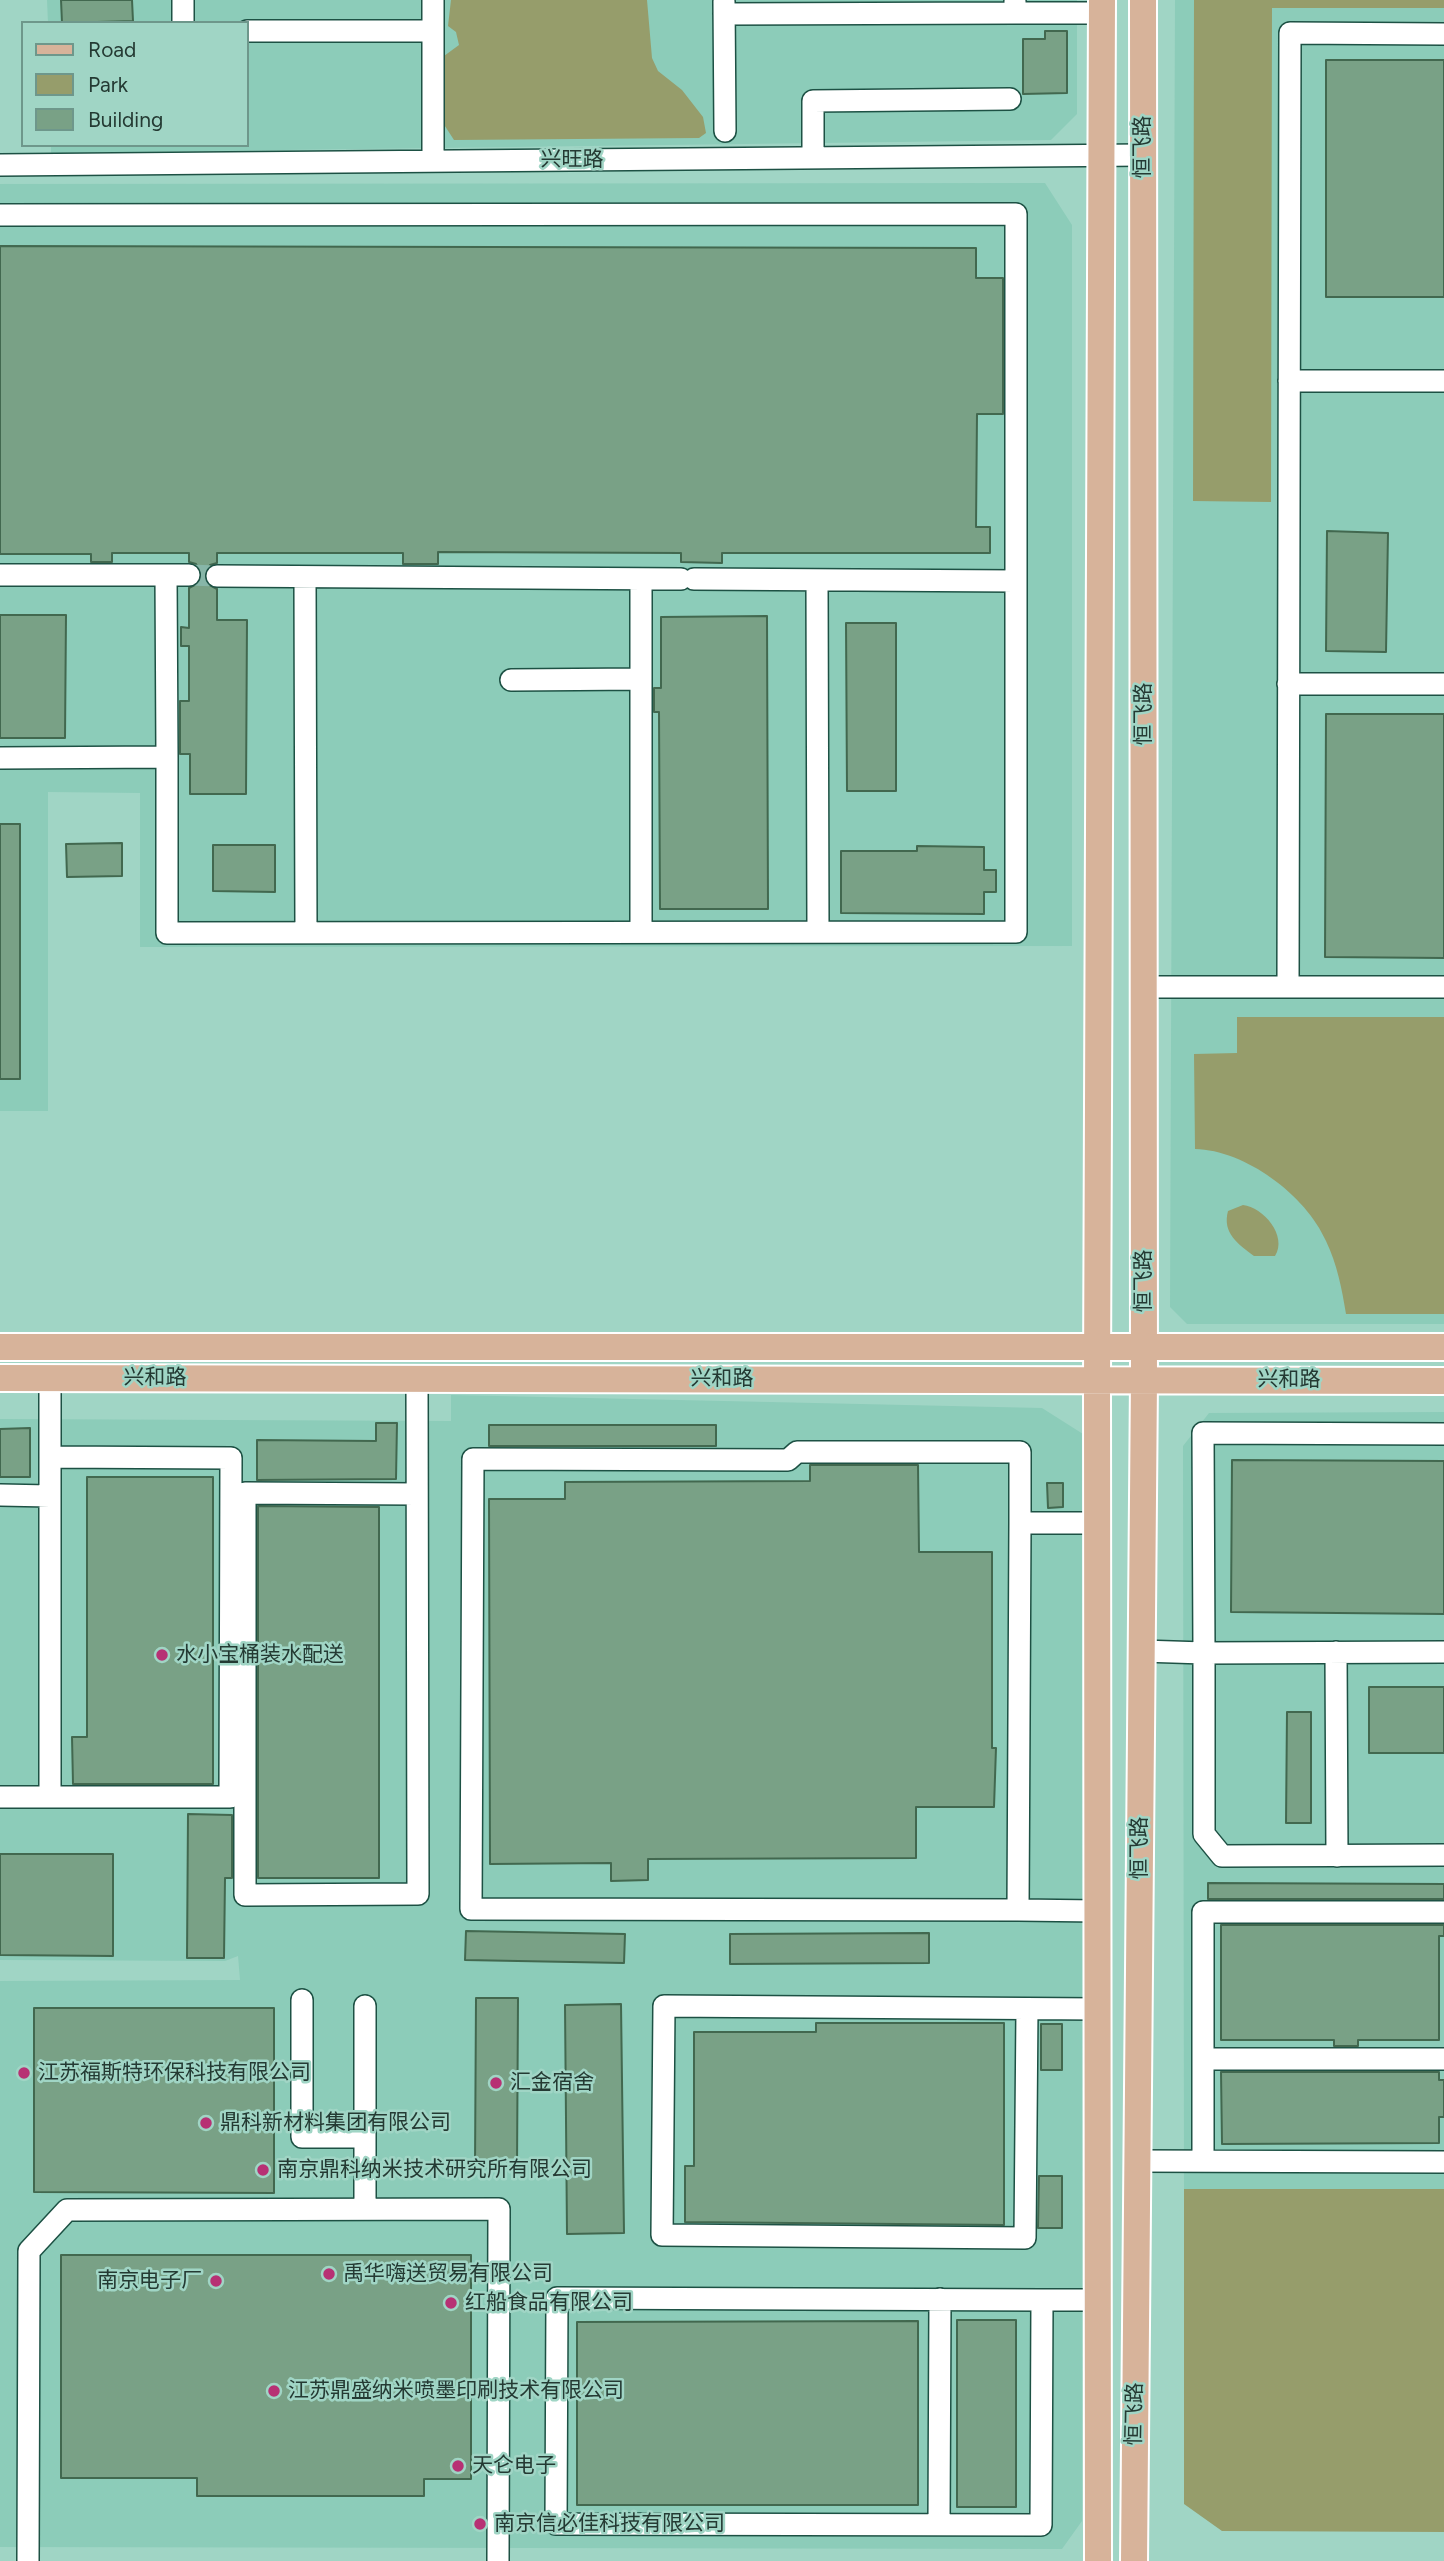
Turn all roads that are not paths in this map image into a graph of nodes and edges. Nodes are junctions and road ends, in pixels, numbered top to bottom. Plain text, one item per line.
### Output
1 (183, 0) edge
2 (433, 0) edge
3 (1143, 0) edge
4 (724, 7) edge
5 (1015, 7) edge
6 (1102, 7) edge
7 (183, 21) edge
8 (248, 31) edge
9 (433, 31) junction
10 (1444, 34) edge
11 (1010, 99) dead end
12 (726, 131) dead end
13 (1143, 155) junction
14 (1102, 156) junction
15 (813, 158) junction
16 (433, 161) junction
17 (0, 164) edge
18 (0, 215) edge
19 (1289, 381) junction
20 (1444, 381) edge
21 (0, 575) edge
22 (166, 575) junction
23 (189, 575) tunnel mouth
24 (217, 576) tunnel mouth
25 (305, 577) junction
26 (641, 579) junction
27 (817, 580) junction
28 (1016, 581) junction
29 (641, 679) junction
30 (511, 680) dead end
31 (1288, 684) junction
32 (1444, 684) edge
33 (167, 757) junction
34 (0, 758) edge
35 (641, 932) junction
36 (818, 932) junction
37 (306, 933) junction
38 (1144, 987) junction
39 (1288, 987) junction
40 (1444, 987) edge
41 (0, 1347) edge
42 (1444, 1347) edge
43 (1098, 1348) junction
44 (1144, 1348) junction
45 (0, 1378) edge
46 (50, 1378) junction
47 (417, 1378) junction
48 (1144, 1379) junction
49 (1097, 1380) junction
50 (1444, 1381) edge
51 (1444, 1434) edge
52 (50, 1457) junction
53 (417, 1494) junction
54 (0, 1495) edge
55 (50, 1496) junction
56 (1020, 1523) junction
57 (1098, 1523) junction
58 (1142, 1651) junction
59 (1336, 1652) junction
60 (1444, 1652) edge
61 (1203, 1653) junction
62 (0, 1797) edge
63 (50, 1797) junction
64 (1444, 1855) edge
65 (1337, 1856) junction
66 (1018, 1910) junction
67 (1098, 1911) junction
68 (1444, 1912) edge
69 (302, 2000) dead end
70 (365, 2006) dead end
71 (1027, 2009) junction
72 (1098, 2009) junction
73 (1203, 2059) junction
74 (1444, 2059) edge
75 (365, 2137) junction
76 (1137, 2161) junction
77 (1203, 2161) junction
78 (1444, 2162) edge
79 (365, 2209) junction
80 (940, 2299) junction
81 (1042, 2300) junction
82 (1098, 2300) junction
83 (939, 2525) junction
84 (28, 2561) edge
85 (498, 2561) edge
86 (1098, 2561) edge
87 (1134, 2561) edge

1 - 7 street
2 - 9 street
3 - 13 main road, 恒飞路
4 - 5 street
4 - 12 street
5 - 6 street
6 - 14 main road, 恒飞路
8 - 9 street
9 - 16 street
10 - 19 street
11 - 15 street
13 - 14 street, 兴旺路
13 - 38 main road, 恒飞路
14 - 15 street, 兴旺路
14 - 43 main road, 恒飞路
15 - 16 street, 兴旺路
16 - 17 street, 兴旺路
18 - 28 street
19 - 20 street
19 - 31 street
21 - 22 street
22 - 23 street
22 - 33 street
24 - 25 street
25 - 26 street
25 - 37 street
26 - 27 street
26 - 29 street
27 - 28 street
27 - 36 street
28 - 36 street
29 - 30 street
29 - 35 street
31 - 32 street
31 - 39 street
33 - 34 street
33 - 37 street
35 - 36 street
35 - 37 street
38 - 39 street
38 - 44 main road, 恒飞路
39 - 40 street
41 - 43 main road, 兴和路
42 - 44 main road, 兴和路
43 - 44 main road, 兴和路
43 - 49 main road, 恒飞路
44 - 48 main road, 恒飞路
45 - 46 main road, 兴和路
46 - 47 main road, 兴和路
46 - 52 street
47 - 49 main road, 兴和路
47 - 53 street
48 - 49 main road, 兴和路
48 - 50 main road, 兴和路
48 - 58 main road, 恒飞路
49 - 57 main road, 恒飞路
51 - 61 street
52 - 55 street
52 - 63 street
53 - 53 street
54 - 55 street
55 - 63 street
56 - 57 street
56 - 66 street
56 - 66 street
57 - 67 main road, 恒飞路
58 - 61 street
58 - 76 main road, 恒飞路
59 - 60 street
59 - 61 street
59 - 65 street
61 - 65 street
62 - 63 street
64 - 65 street
66 - 67 street
67 - 72 main road, 恒飞路
68 - 73 street
69 - 75 street
70 - 75 street
71 - 71 street
71 - 72 street
72 - 82 main road, 恒飞路
73 - 74 street
73 - 77 street
75 - 79 street
76 - 77 street
76 - 87 main road, 恒飞路
77 - 78 street
79 - 84 street
79 - 85 street
80 - 81 street
80 - 83 street
80 - 83 street
81 - 82 street
81 - 83 street
82 - 86 main road, 恒飞路

